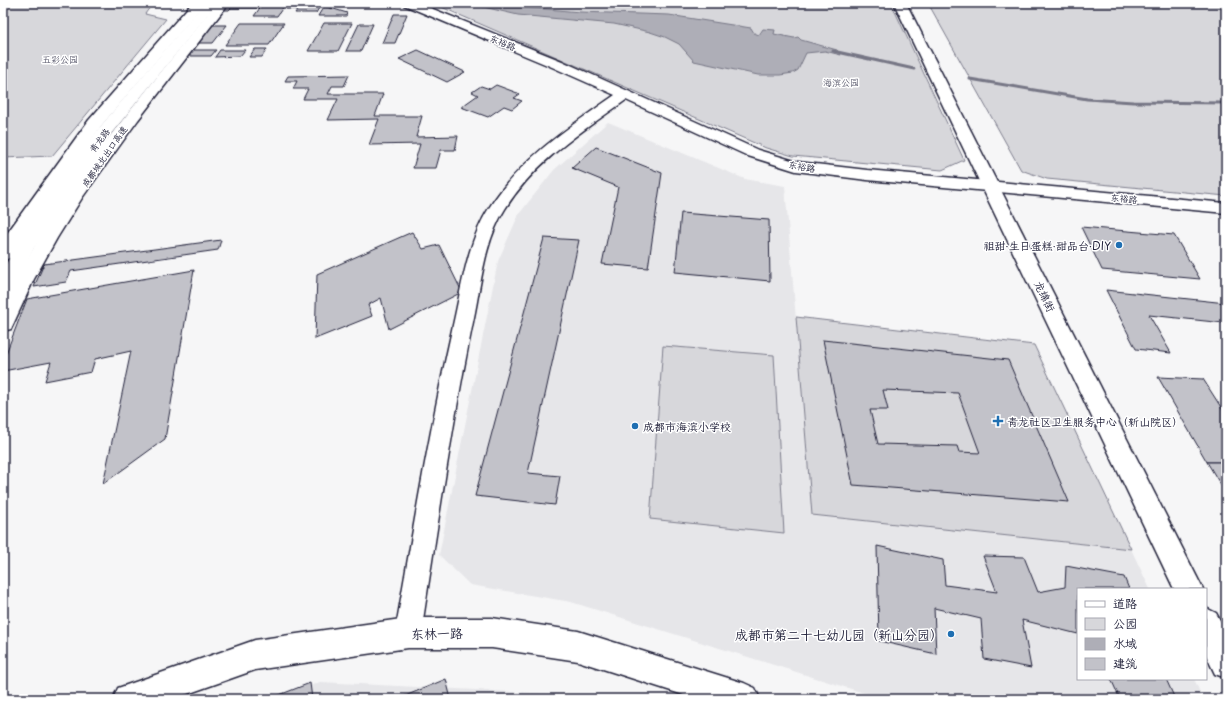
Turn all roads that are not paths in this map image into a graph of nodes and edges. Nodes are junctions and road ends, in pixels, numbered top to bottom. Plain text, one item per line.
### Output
1 (199, 3) edge
2 (211, 3) edge
3 (223, 3) edge
4 (408, 3) edge
5 (900, 3) edge
6 (624, 95) junction
7 (991, 186) junction
8 (1226, 208) edge
9 (3, 253) edge
10 (3, 289) edge
11 (3, 323) edge
12 (1189, 588) edge
13 (1207, 625) edge
14 (408, 633) junction
15 (1226, 663) edge
16 (129, 699) edge
17 (744, 699) edge

1 - 9 main road
2 - 10 main road, 青龙路
3 - 11 main road, 成都城北出口高速
4 - 6 street, 东裕路
5 - 7 main road, 龙绵街
6 - 7 street, 东裕路
6 - 14 street
7 - 8 street, 东裕路
7 - 12 main road, 龙绵街
13 - 15 main road
14 - 16 main road, 东林一路
14 - 17 main road, 东林一路

